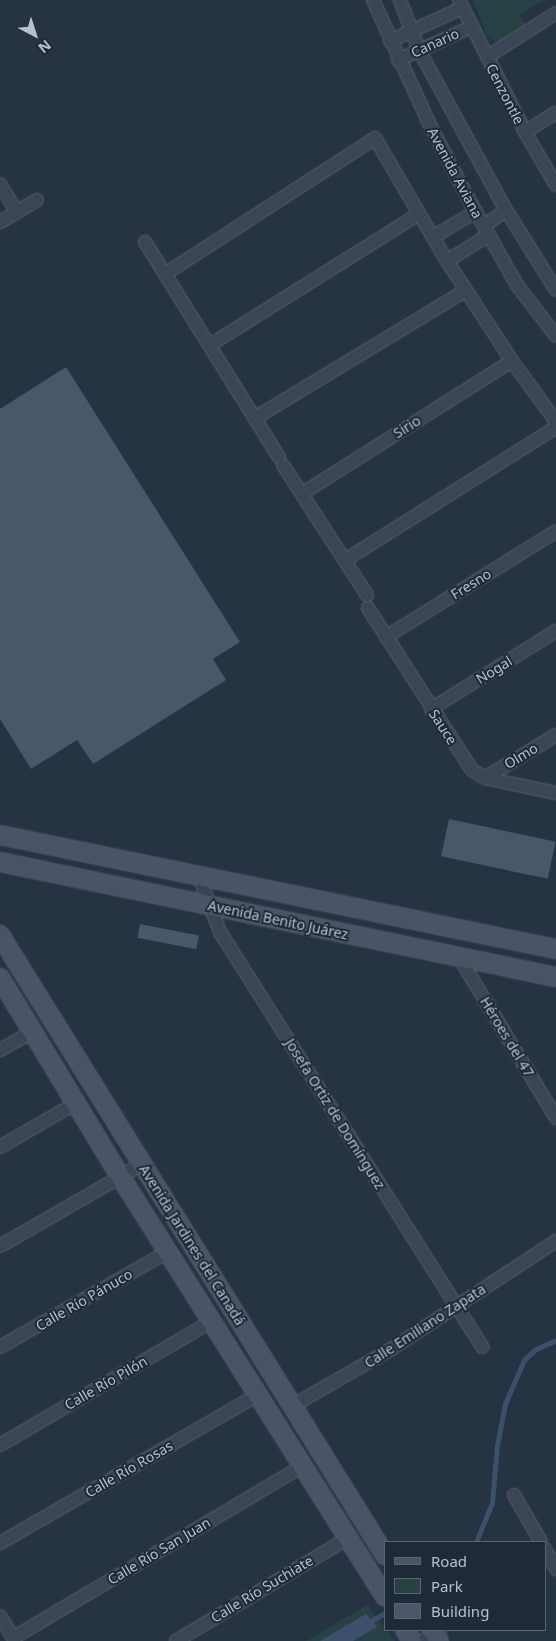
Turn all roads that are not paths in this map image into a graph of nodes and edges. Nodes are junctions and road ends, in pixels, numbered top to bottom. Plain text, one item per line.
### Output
1 (373, 0) edge
2 (400, 0) edge
3 (460, 4) edge
4 (556, 13) edge
5 (471, 27) junction
6 (412, 31) junction
7 (390, 41) junction
8 (419, 50) junction
9 (487, 57) junction
10 (398, 60) junction
11 (556, 113) edge
12 (525, 132) junction
13 (0, 184) edge
14 (556, 185) edge
15 (37, 200) dead end
16 (506, 210) junction
17 (17, 212) junction
18 (475, 212) junction
19 (420, 214) junction
20 (0, 222) edge
21 (486, 231) junction
22 (433, 237) junction
23 (145, 242) dead end
24 (447, 261) junction
25 (165, 274) junction
26 (466, 290) junction
27 (556, 290) edge
28 (556, 336) edge
29 (210, 345) junction
30 (512, 361) junction
31 (255, 418) junction
32 (303, 492) junction
33 (556, 531) edge
34 (344, 560) junction
35 (367, 595) dead end
36 (368, 608) dead end
37 (556, 632) edge
38 (386, 637) junction
39 (431, 709) junction
40 (556, 735) edge
41 (485, 778) junction
42 (556, 793) edge
43 (0, 835) edge
44 (0, 862) edge
45 (199, 876) junction
46 (211, 906) junction
47 (0, 935) edge
48 (556, 949) edge
49 (458, 957) junction
50 (556, 977) edge
51 (0, 978) edge
52 (33, 1032) junction
53 (0, 1050) edge
54 (76, 1103) junction
55 (556, 1118) edge
56 (0, 1147) edge
57 (141, 1165) junction
58 (120, 1176) junction
59 (556, 1241) edge
60 (0, 1246) edge
61 (167, 1252) junction
62 (455, 1307) junction
63 (212, 1320) junction
64 (0, 1347) edge
65 (482, 1347) dead end
66 (259, 1394) junction
67 (292, 1406) junction
68 (0, 1445) edge
69 (304, 1465) junction
70 (514, 1495) dead end
71 (348, 1538) junction
72 (540, 1541) edge
73 (0, 1543) edge
74 (546, 1552) edge
75 (384, 1553) edge
76 (552, 1567) edge
77 (382, 1593) edge
78 (0, 1616) edge
79 (14, 1639) edge
80 (176, 1641) edge

1 - 7 street, Avenida Aviana
2 - 6 street, Avenida Aviana
3 - 5 street, Cenzontle
3 - 6 street, Canario
4 - 9 street
5 - 8 street, Canario
5 - 9 street, Cenzontle
6 - 7 street, Canario
6 - 8 street, Avenida Aviana
7 - 10 street, Avenida Aviana
8 - 10 street, Canario
8 - 16 street, Avenida Aviana
9 - 12 street, Cenzontle
10 - 18 street, Avenida Aviana
11 - 12 street
12 - 14 street, Cenzontle
13 - 17 street
15 - 17 street
16 - 21 street
16 - 27 street, Avenida Aviana
17 - 20 street
18 - 21 street, Avenida Aviana
18 - 22 street
19 - 22 street
19 - 25 street
19 - 29 street
21 - 24 street
21 - 28 street, Avenida Aviana
22 - 24 street
23 - 25 street
24 - 26 street
25 - 29 street
26 - 30 street
26 - 31 street
29 - 31 street
30 - 32 street, Sirio
30 - 34 street
31 - 32 street
32 - 34 street
33 - 38 street, Fresno
34 - 35 street
36 - 38 street, Sauce
37 - 39 street, Nogal
38 - 39 street, Sauce
39 - 41 street, Sauce
40 - 41 street, Olmo
41 - 42 street, Sauce
43 - 45 street, Avenida Benito Juárez
44 - 46 street, Avenida Benito Juárez
45 - 46 street, Josefa Ortiz de Domínguez
45 - 48 street, Avenida Benito Juárez
46 - 49 street, Avenida Benito Juárez
46 - 62 street, Josefa Ortiz de Domínguez
47 - 57 street, Avenida Jardines del Canadá
49 - 50 street, Avenida Benito Juárez
49 - 55 street, Héroes del 47
51 - 52 street, Avenida Jardines del Canadá
52 - 53 street
52 - 54 street, Avenida Jardines del Canadá
54 - 56 street
54 - 58 street, Avenida Jardines del Canadá
57 - 58 street
57 - 67 street, Avenida Jardines del Canadá
58 - 60 street
58 - 61 street, Avenida Jardines del Canadá
59 - 62 street, Calle Emiliano Zapata
61 - 63 street, Avenida Jardines del Canadá
61 - 64 street, Calle Río Pánuco
62 - 65 street, Josefa Ortiz de Domínguez
62 - 67 street, Calle Emiliano Zapata
63 - 66 street, Avenida Jardines del Canadá
63 - 68 street, Calle Río Pilón
66 - 69 street, Avenida Jardines del Canadá
66 - 73 street, Calle Río Rosas
67 - 75 street, Avenida Jardines del Canadá
69 - 71 street, Avenida Jardines del Canadá
69 - 79 street, Calle Río San Juan
70 - 72 street
71 - 77 street, Avenida Jardines del Canadá
71 - 80 street, Calle Río Suchiate
74 - 76 street
78 - 79 street

